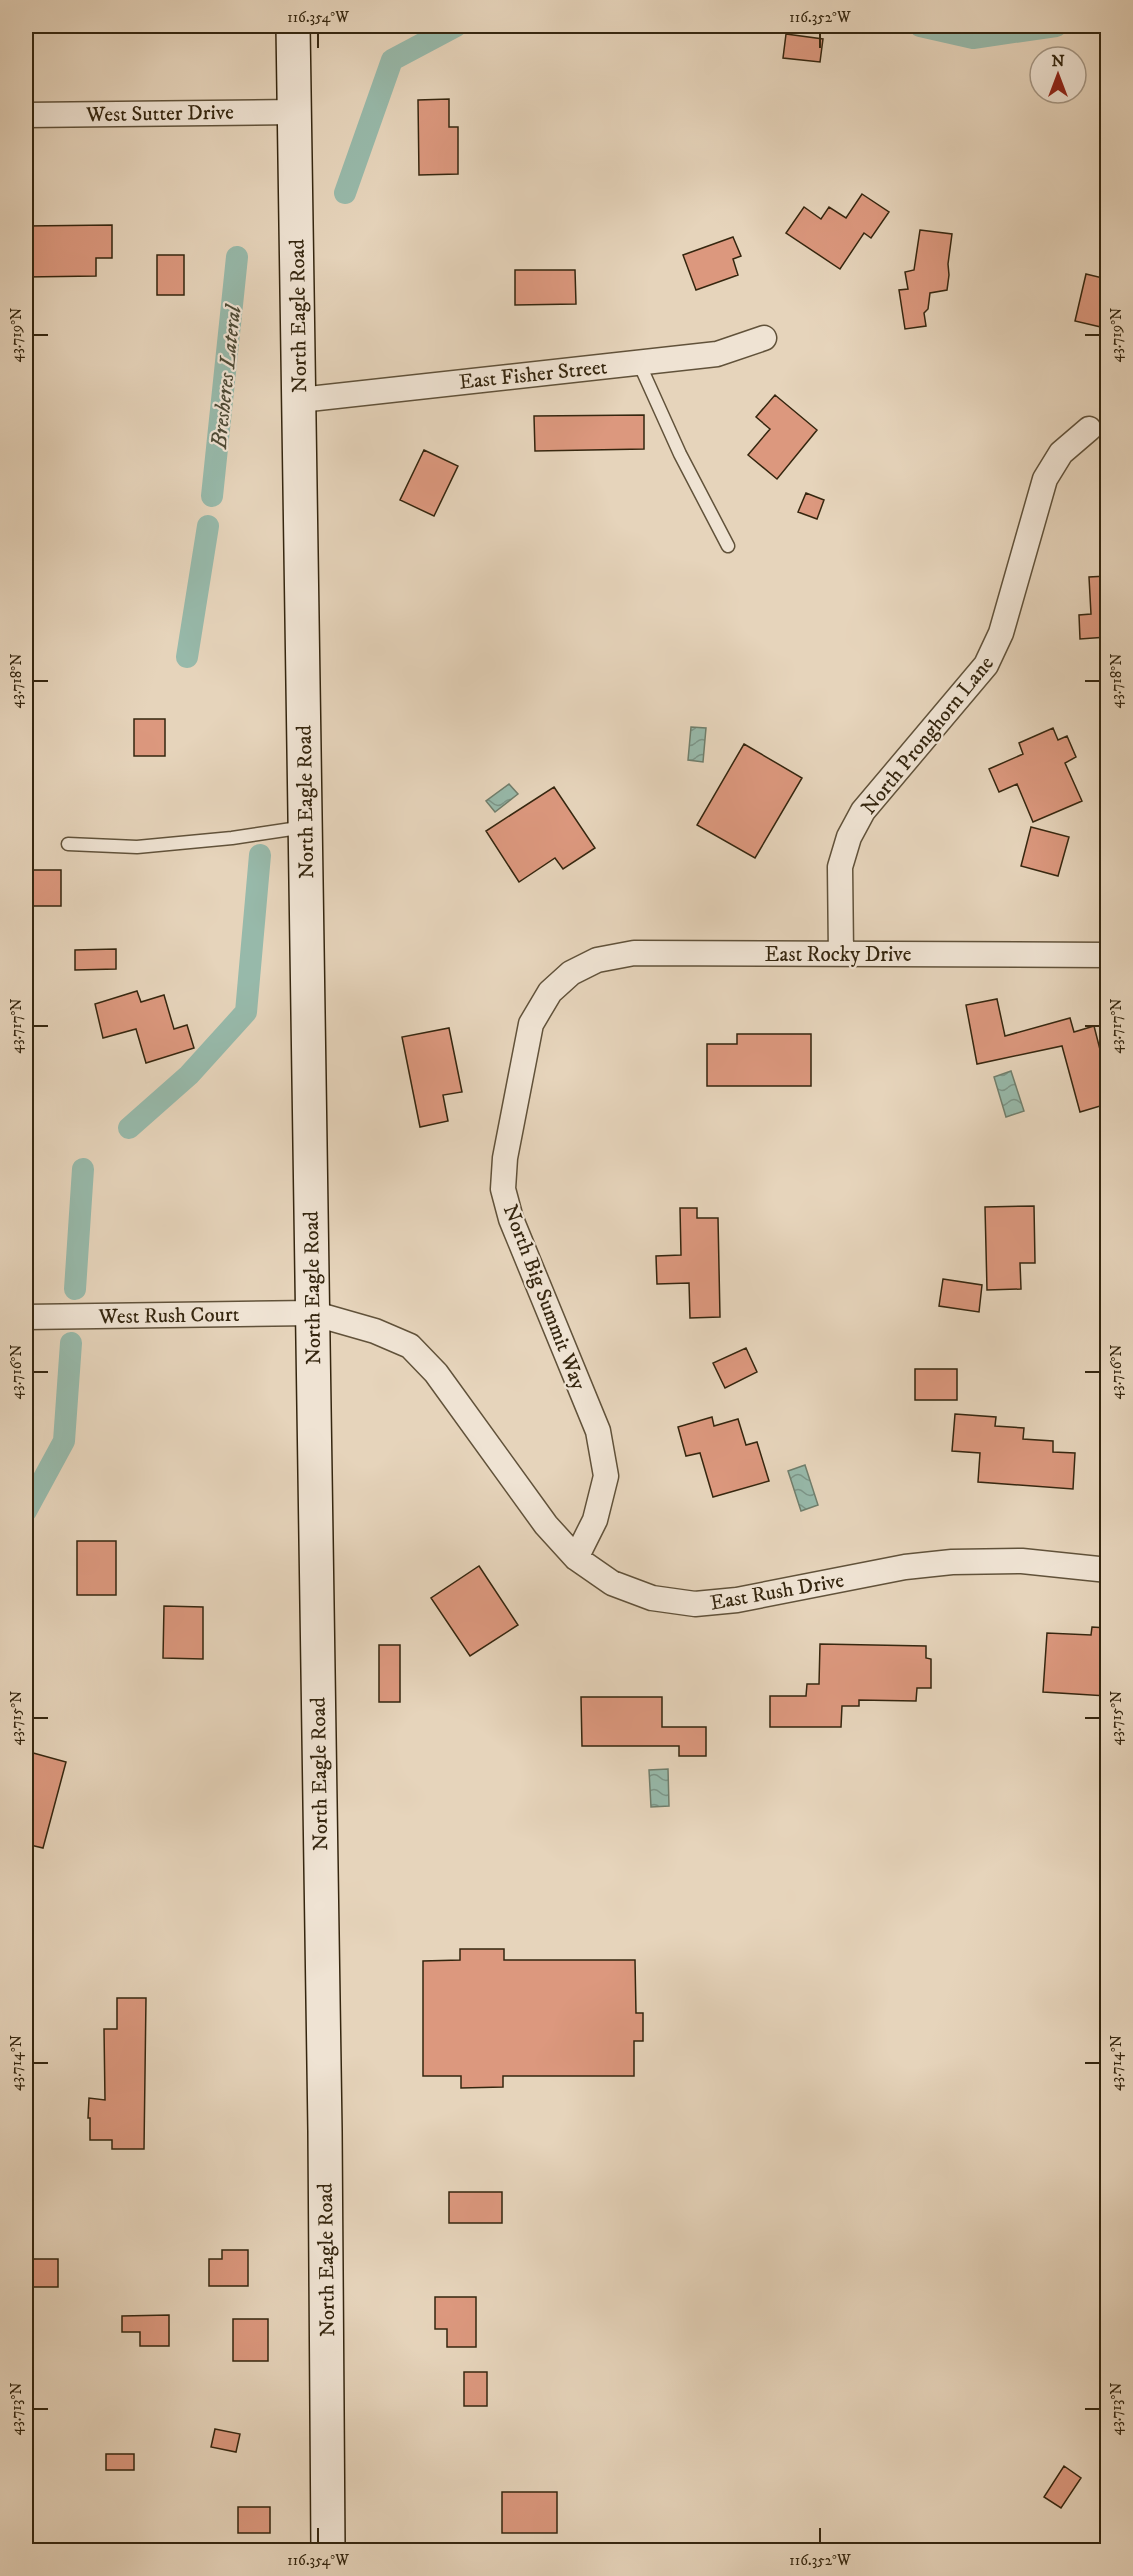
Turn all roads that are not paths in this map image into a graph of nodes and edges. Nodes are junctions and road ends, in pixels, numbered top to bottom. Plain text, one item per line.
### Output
1 (293, 26) edge
2 (295, 112) junction
3 (26, 115) edge
4 (765, 338) dead end
5 (639, 363) junction
6 (300, 400) junction
7 (1089, 429) dead end
8 (728, 546) dead end
9 (306, 827) junction
10 (68, 844) dead end
11 (841, 954) junction
12 (1107, 955) edge
13 (572, 973) joint
14 (312, 1313) junction
15 (26, 1317) edge
16 (576, 1558) junction
17 (1107, 1570) edge
18 (328, 2550) edge

1 - 2 main road, North Eagle Road
2 - 3 street, West Sutter Drive
2 - 6 main road, North Eagle Road
4 - 5 street, East Fisher Street
5 - 6 street, East Fisher Street
5 - 8 lane
6 - 9 main road, North Eagle Road
7 - 11 street, North Pronghorn Lane
9 - 10 lane
9 - 14 main road, North Eagle Road
11 - 12 street, East Rocky Drive
11 - 13 street, East Rocky Drive
13 - 16 street, North Big Summit Way
14 - 15 street, West Rush Court
14 - 16 street, East Rush Drive
14 - 18 main road, North Eagle Road
16 - 17 street, East Rush Drive

